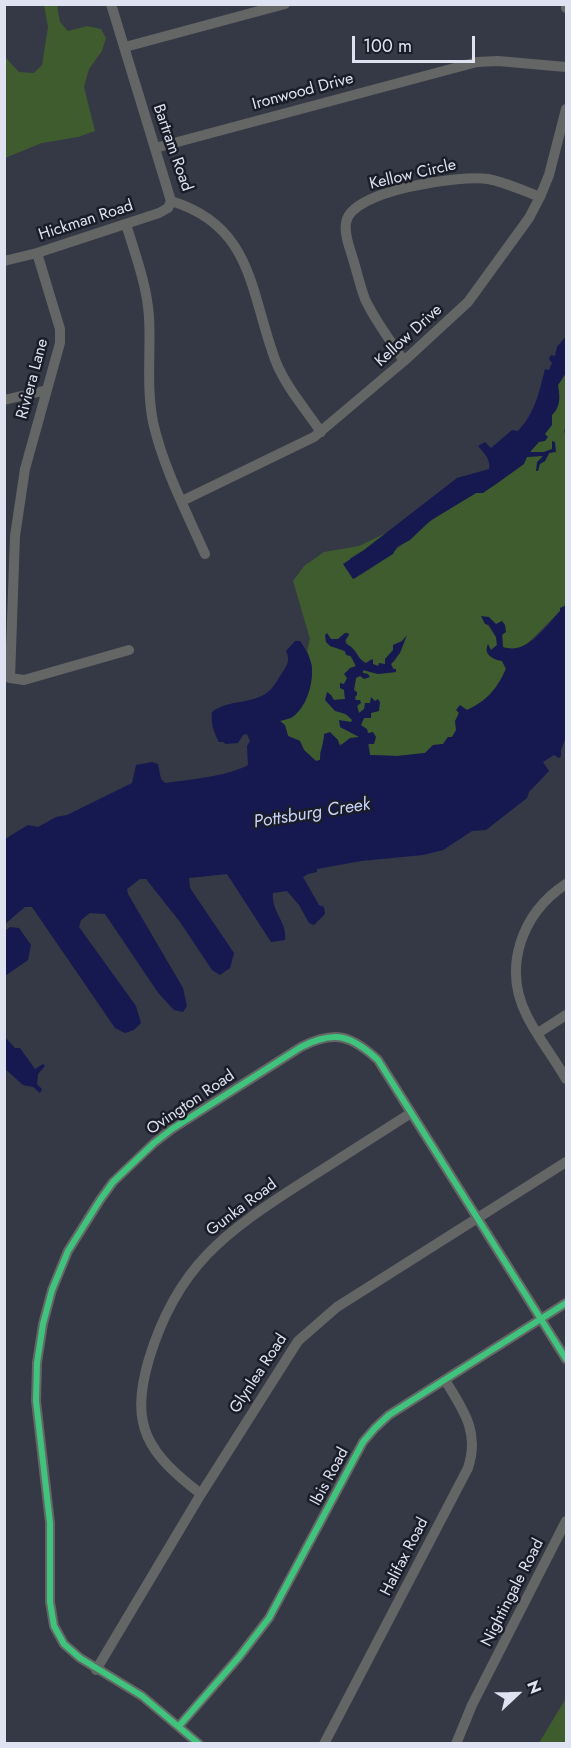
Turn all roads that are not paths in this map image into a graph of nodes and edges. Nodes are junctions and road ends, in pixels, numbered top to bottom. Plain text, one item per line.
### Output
1 (111, 4) edge
2 (285, 4) edge
3 (125, 47) junction
4 (567, 67) edge
5 (567, 109) edge
6 (154, 148) junction
7 (540, 197) junction
8 (171, 201) junction
9 (126, 224) junction
10 (37, 253) junction
11 (4, 261) edge
12 (404, 362) junction
13 (47, 390) junction
14 (4, 400) edge
15 (321, 432) junction
16 (182, 501) junction
17 (205, 554) dead end
18 (129, 650) dead end
19 (567, 884) edge
20 (567, 1015) edge
21 (538, 1033) junction
22 (567, 1079) edge
23 (411, 1113) junction
24 (567, 1162) edge
25 (478, 1218) junction
26 (567, 1303) edge
27 (542, 1319) junction
28 (567, 1359) edge
29 (445, 1380) junction
30 (201, 1494) junction
31 (567, 1521) edge
32 (96, 1670) junction
33 (179, 1726) junction
34 (199, 1743) edge
35 (324, 1743) edge
36 (456, 1743) edge

1 - 3 street, Bartram Road
2 - 3 street
3 - 6 street, Bartram Road
4 - 6 street, Ironwood Drive
5 - 7 street, Kellow Drive
6 - 8 street, Bartram Road
7 - 12 street, Kellow Drive
7 - 12 street, Kellow Circle
8 - 9 street, Hickman Road
8 - 15 street, Bartram Road
9 - 10 street, Hickman Road
9 - 16 street
10 - 11 street, Hickman Road
10 - 13 street, Riviera Lane
12 - 15 street, Kellow Drive
13 - 14 street
13 - 18 street, Riviera Lane
15 - 16 street, Kellow Drive
16 - 17 street
19 - 21 street
20 - 21 street
21 - 22 street
23 - 25 street, Ovington Road
23 - 30 street, Gunka Road
23 - 32 street, Ovington Road
24 - 25 street, Glynlea Road
25 - 27 street, Ovington Road
25 - 30 street, Glynlea Road
26 - 27 street, Ibis Road
27 - 28 street, Ovington Road
27 - 29 street, Ibis Road
29 - 33 street, Ibis Road
29 - 35 street, Halifax Road
30 - 32 street, Glynlea Road
31 - 36 street, Nightingale Road
32 - 33 street
33 - 34 street

